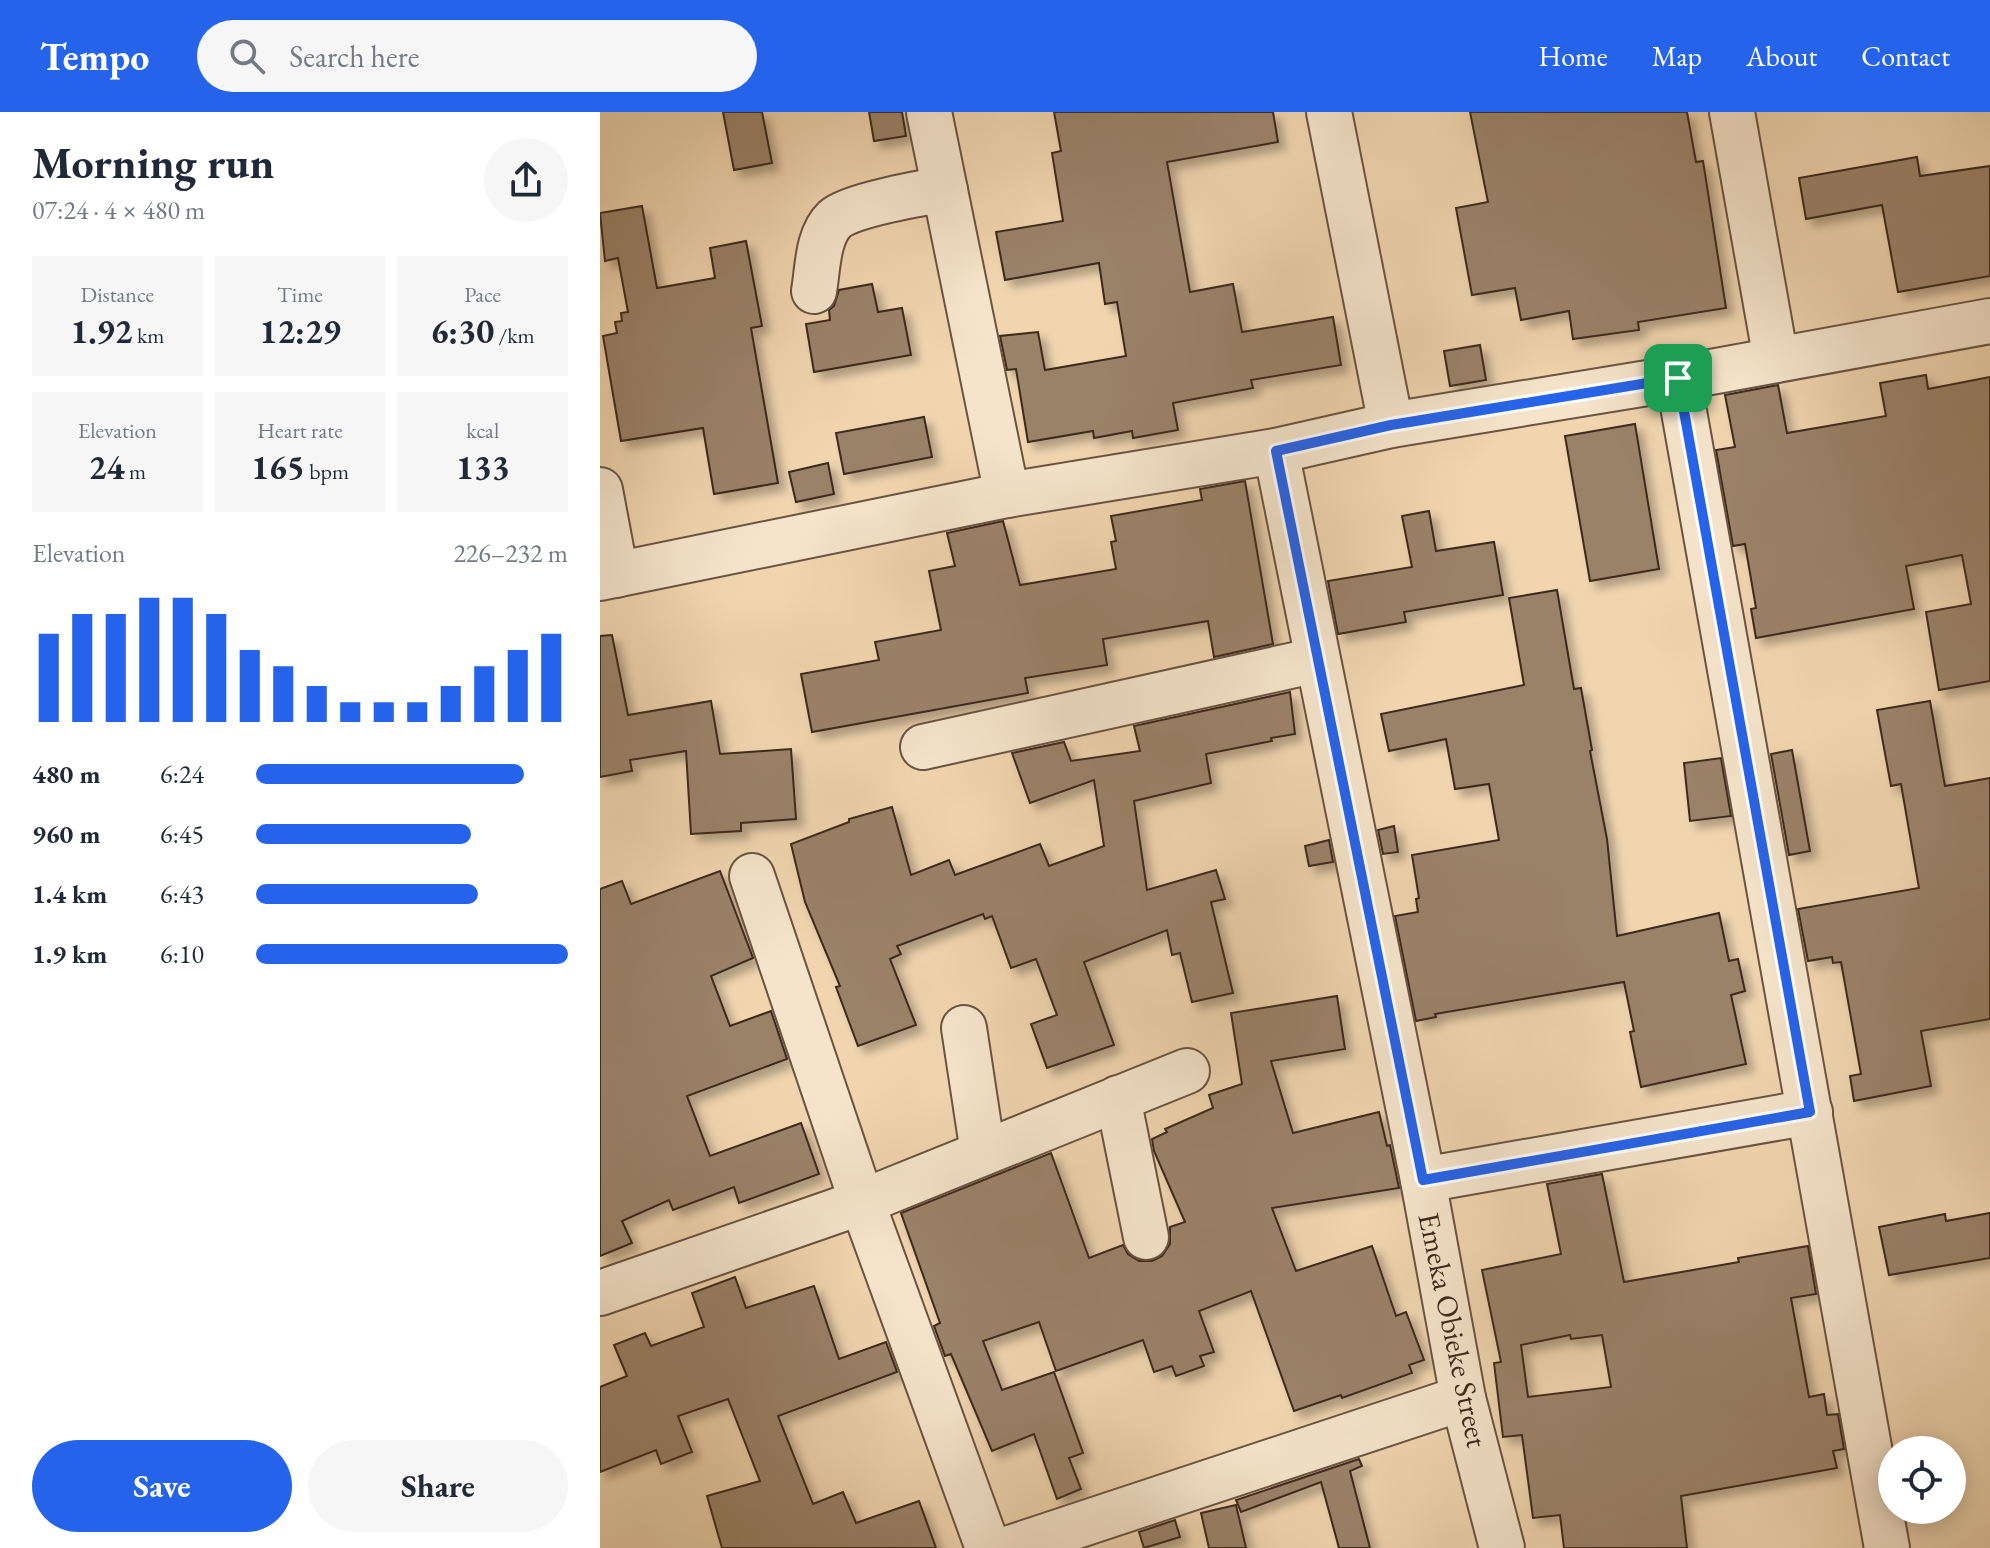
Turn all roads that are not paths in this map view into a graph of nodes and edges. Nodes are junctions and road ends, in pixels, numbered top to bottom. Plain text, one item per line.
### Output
1 (929, 112) edge
2 (1329, 112) edge
3 (1732, 112) edge
4 (945, 190) junction
5 (814, 291) dead end
6 (1990, 321) edge
7 (1776, 360) junction
8 (1678, 378) junction
9 (1391, 425) junction
10 (1276, 451) junction
11 (600, 490) edge
12 (1007, 495) junction
13 (608, 576) edge
14 (1317, 660) junction
15 (923, 747) dead end
16 (752, 876) dead end
17 (964, 1028) dead end
18 (1187, 1071) dead end
19 (1118, 1098) junction
20 (1810, 1112) junction
21 (983, 1153) junction
22 (1423, 1180) junction
23 (862, 1202) junction
24 (1146, 1237) dead end
25 (600, 1293) edge
26 (1463, 1398) junction
27 (988, 1548) edge
28 (1010, 1548) edge
29 (1502, 1548) edge
30 (1887, 1548) edge

1 - 4 street
2 - 9 street
3 - 7 street
4 - 5 street
4 - 12 street
6 - 7 street
7 - 8 street
8 - 9 street
8 - 20 street
9 - 10 street
10 - 12 street
10 - 14 street, Emeka Obieke Street
11 - 13 street
12 - 13 street
14 - 15 street
14 - 22 street, Emeka Obieke Street
16 - 23 street
17 - 21 street
18 - 19 street
19 - 21 street
19 - 24 street
20 - 22 street
20 - 30 street
21 - 23 street
22 - 26 street, Emeka Obieke Street
23 - 25 street
23 - 27 street
26 - 28 street
26 - 29 street, Emeka Obieke Street

